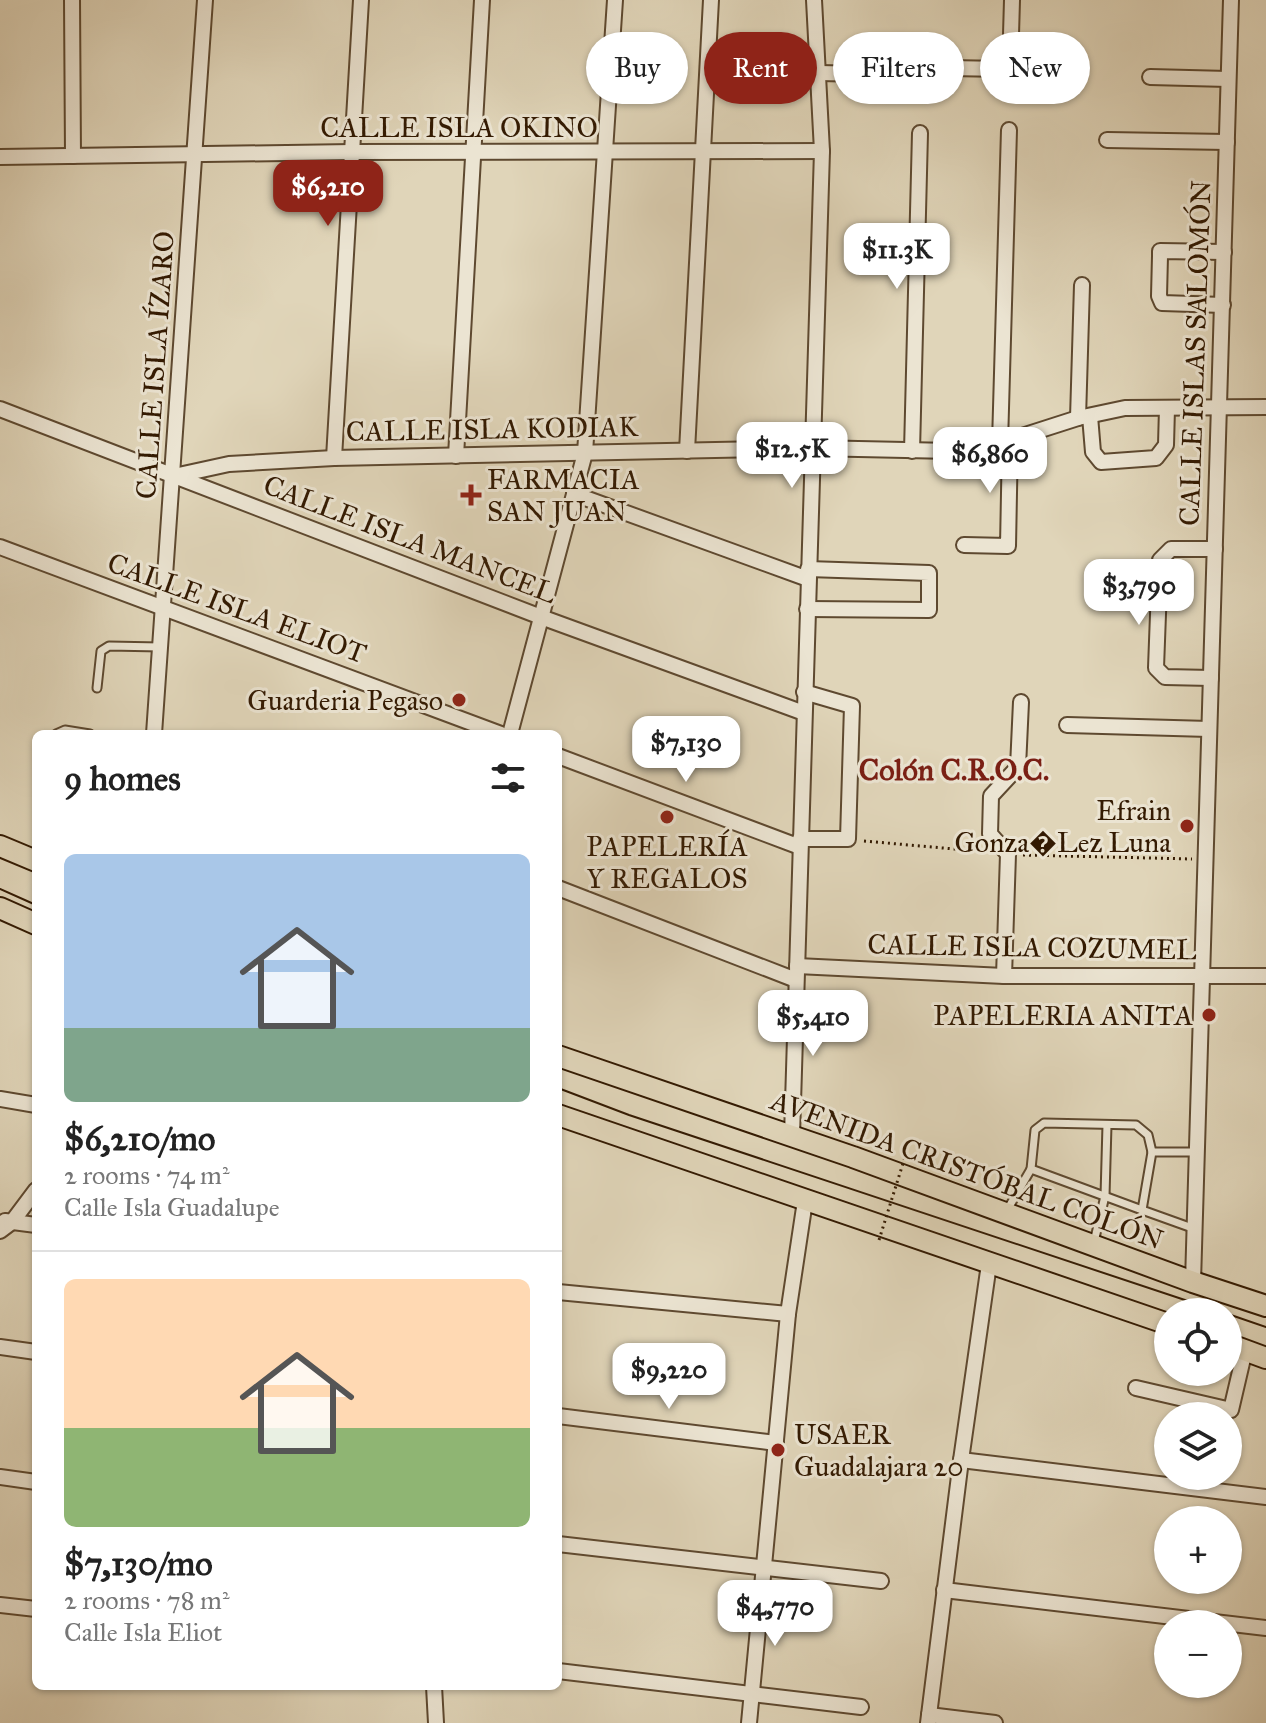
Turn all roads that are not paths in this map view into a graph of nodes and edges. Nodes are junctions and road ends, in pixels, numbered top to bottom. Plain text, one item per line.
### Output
1 (72, 0) edge
2 (205, 0) edge
3 (361, 0) edge
4 (482, 0) edge
5 (615, 0) edge
6 (711, 0) edge
7 (814, 0) edge
8 (1012, 0) edge
9 (1231, 0) edge
10 (1011, 32) edge
11 (818, 73) junction
12 (833, 73) edge
13 (1150, 77) dead end
14 (1228, 79) junction
15 (1009, 130) dead end
16 (920, 133) dead end
17 (1107, 140) dead end
18 (1227, 142) junction
19 (473, 151) junction
20 (822, 151) junction
21 (352, 152) junction
22 (605, 153) junction
23 (703, 153) junction
24 (195, 154) junction
25 (73, 156) junction
26 (0, 157) edge
27 (1224, 252) junction
28 (1082, 285) dead end
29 (1223, 305) junction
30 (1266, 407) edge
31 (1167, 408) junction
32 (1220, 408) junction
33 (0, 409) edge
34 (1084, 417) junction
35 (1005, 442) junction
36 (812, 448) junction
37 (687, 451) junction
38 (912, 451) junction
39 (585, 453) junction
40 (456, 456) junction
41 (334, 458) junction
42 (174, 476) junction
43 (574, 494) junction
44 (964, 545) dead end
45 (0, 547) edge
46 (1215, 549) junction
47 (808, 574) junction
48 (164, 609) junction
49 (807, 609) junction
50 (541, 617) junction
51 (161, 647) junction
52 (1211, 678) junction
53 (97, 688) dead end
54 (804, 692) junction
55 (1021, 702) dead end
56 (804, 713) junction
57 (1067, 725) dead end
58 (1209, 729) junction
59 (154, 730) edge
60 (490, 730) edge
61 (511, 730) edge
62 (562, 757) edge
63 (800, 843) junction
64 (0, 846) edge
65 (32, 859) edge
66 (562, 889) edge
67 (0, 908) edge
68 (0, 922) edge
69 (32, 922) edge
70 (32, 932) edge
71 (796, 973) junction
72 (1004, 976) junction
73 (1266, 976) edge
74 (1202, 977) junction
75 (562, 1057) edge
76 (0, 1099) edge
77 (32, 1104) edge
78 (562, 1116) edge
79 (1107, 1125) junction
80 (792, 1136) junction
81 (1152, 1152) junction
82 (1197, 1152) junction
83 (1031, 1169) junction
84 (32, 1194) edge
85 (1105, 1196) junction
86 (805, 1201) junction
87 (1142, 1210) junction
88 (1006, 1213) junction
89 (4, 1224) edge
90 (32, 1225) edge
91 (1195, 1229) junction
92 (1093, 1245) junction
93 (989, 1264) junction
94 (1193, 1282) junction
95 (562, 1292) edge
96 (1266, 1306) edge
97 (788, 1314) junction
98 (1154, 1319) edge
99 (0, 1347) edge
100 (1242, 1349) edge
101 (32, 1351) edge
102 (1266, 1358) edge
103 (1233, 1386) edge
104 (1136, 1388) dead end
105 (562, 1416) edge
106 (776, 1443) junction
107 (961, 1460) junction
108 (0, 1477) edge
109 (32, 1481) edge
110 (1266, 1497) edge
111 (562, 1544) edge
112 (763, 1569) junction
113 (881, 1581) dead end
114 (944, 1590) junction
115 (0, 1605) edge
116 (32, 1609) edge
117 (1266, 1628) edge
118 (562, 1671) edge
119 (434, 1690) edge
120 (752, 1694) junction
121 (861, 1707) dead end
122 (929, 1719) edge
123 (436, 1723) edge
124 (749, 1723) edge
125 (995, 1723) edge

1 - 25 street
2 - 24 street, CALLE ISLA ÍZARO
3 - 21 street
4 - 19 street
5 - 22 street
6 - 23 street
7 - 11 street
8 - 10 street
9 - 14 street, CALLE ISLAS SALOMÓN
11 - 12 street
11 - 20 street
13 - 14 street
14 - 18 street, CALLE ISLAS SALOMÓN
15 - 35 street
16 - 38 street
17 - 18 street
18 - 27 street, CALLE ISLAS SALOMÓN
19 - 21 street, CALLE ISLA OKINO
19 - 22 street, CALLE ISLA OKINO
19 - 40 street
20 - 23 street, CALLE ISLA OKINO
20 - 36 street
21 - 24 street, CALLE ISLA OKINO
21 - 41 street
22 - 23 street, CALLE ISLA OKINO
22 - 39 street
23 - 37 street
24 - 25 street, CALLE ISLA OKINO
24 - 42 street, CALLE ISLA ÍZARO
25 - 26 street, CALLE ISLA OKINO
27 - 29 street, CALLE ISLAS SALOMÓN
27 - 29 street
28 - 34 street
29 - 32 street, CALLE ISLAS SALOMÓN
30 - 32 street, CALLE ISLA KODIAK
31 - 32 street, CALLE ISLA KODIAK
31 - 34 street, CALLE ISLA KODIAK
31 - 34 street
32 - 46 street, CALLE ISLAS SALOMÓN
33 - 42 street, CALLE ISLA MANCEL
34 - 35 street, CALLE ISLA KODIAK
35 - 38 street, CALLE ISLA KODIAK
35 - 44 street
36 - 37 street, CALLE ISLA KODIAK
36 - 38 street, CALLE ISLA KODIAK
36 - 47 street
37 - 39 street, CALLE ISLA KODIAK
39 - 40 street, CALLE ISLA KODIAK
39 - 43 street
40 - 41 street, CALLE ISLA KODIAK
41 - 42 street, CALLE ISLA KODIAK
42 - 48 street, CALLE ISLA ÍZARO
42 - 50 street, CALLE ISLA MANCEL
43 - 47 street
43 - 50 street
45 - 48 street, CALLE ISLA ELIOT
46 - 52 street, CALLE ISLAS SALOMÓN
46 - 52 street
47 - 49 street
47 - 49 street
48 - 51 street, CALLE ISLA ÍZARO
48 - 60 street, CALLE ISLA ELIOT
49 - 54 street
50 - 56 street, CALLE ISLA MANCEL
50 - 61 street
51 - 53 lane
51 - 59 street, CALLE ISLA ÍZARO
52 - 58 street, CALLE ISLAS SALOMÓN
54 - 56 street
54 - 63 street
55 - 72 street
56 - 63 street
57 - 58 street
58 - 74 street, CALLE ISLAS SALOMÓN
62 - 63 street
63 - 71 street
64 - 65 main road
66 - 71 street, CALLE ISLA COZUMEL
67 - 69 main road
68 - 70 main road
71 - 72 street, CALLE ISLA COZUMEL
71 - 80 street
72 - 74 street, CALLE ISLA COZUMEL
73 - 74 street, CALLE ISLA COZUMEL
74 - 82 street, CALLE ISLAS SALOMÓN
75 - 80 main road, AVENIDA CRISTÓBAL COLÓN
76 - 77 street
78 - 86 main road
79 - 81 lane
79 - 83 lane
79 - 85 lane
80 - 88 main road, AVENIDA CRISTÓBAL COLÓN
81 - 82 lane
81 - 87 lane
82 - 91 street, CALLE ISLAS SALOMÓN
83 - 85 lane
83 - 88 lane
84 - 89 street
85 - 87 lane
85 - 92 lane
86 - 93 main road
86 - 97 street
87 - 91 lane
88 - 92 main road, AVENIDA CRISTÓBAL COLÓN
89 - 90 street
91 - 94 street, CALLE ISLAS SALOMÓN
92 - 94 main road, AVENIDA CRISTÓBAL COLÓN
93 - 98 main road
93 - 107 street
94 - 96 main road, AVENIDA CRISTÓBAL COLÓN
95 - 97 street
97 - 106 street
99 - 101 street
100 - 102 main road
103 - 104 street
105 - 106 street
106 - 112 street
107 - 110 street
107 - 114 street
108 - 109 street
111 - 112 street
112 - 113 street
112 - 120 street
114 - 117 street
114 - 122 street
115 - 116 street
118 - 120 street
119 - 123 street
120 - 121 street
120 - 124 street
122 - 125 street

